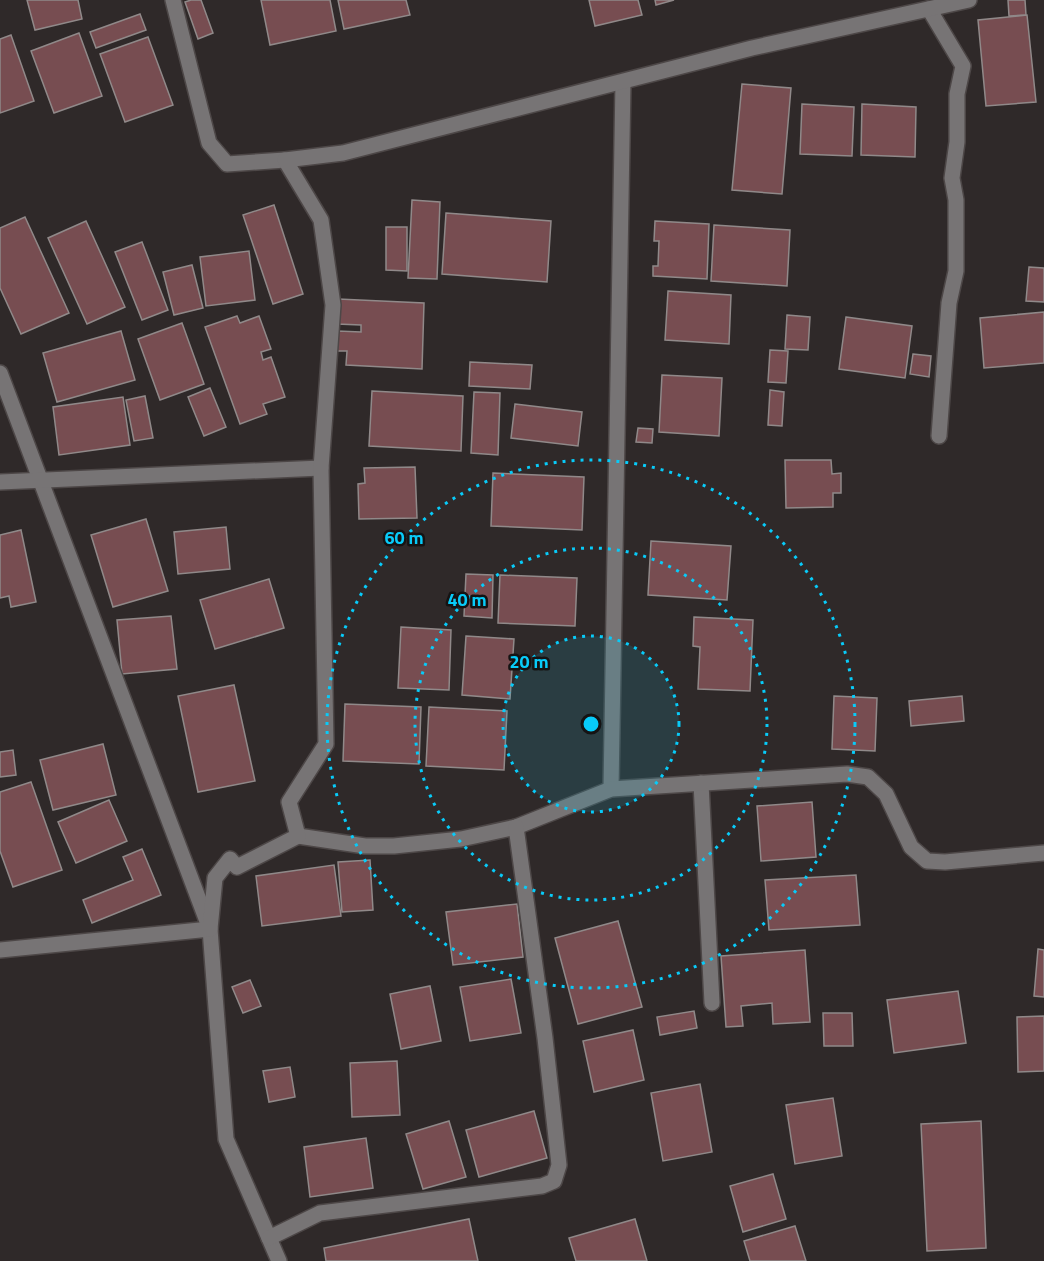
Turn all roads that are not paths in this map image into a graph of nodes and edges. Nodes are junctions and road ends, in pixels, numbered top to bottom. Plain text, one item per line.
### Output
1 (173, 0) edge
2 (969, 0) edge
3 (929, 9) junction
4 (623, 82) junction
5 (285, 160) junction
6 (0, 374) edge
7 (939, 436) dead end
8 (321, 468) junction
9 (42, 481) junction
10 (0, 482) edge
11 (701, 783) junction
12 (611, 789) junction
13 (516, 827) junction
14 (298, 836) junction
15 (1044, 853) edge
16 (210, 929) junction
17 (0, 950) edge
18 (712, 1003) dead end
19 (269, 1238) junction
20 (279, 1261) edge

1 - 5 street
2 - 3 street
3 - 4 street
3 - 7 street
4 - 5 street
4 - 12 street
5 - 8 street
6 - 9 street
8 - 9 street
8 - 14 street
9 - 10 street
9 - 16 street
11 - 12 street
11 - 15 street
11 - 18 street
12 - 13 street
13 - 14 street
13 - 19 street
14 - 16 street
16 - 17 street
16 - 19 street
19 - 20 street

